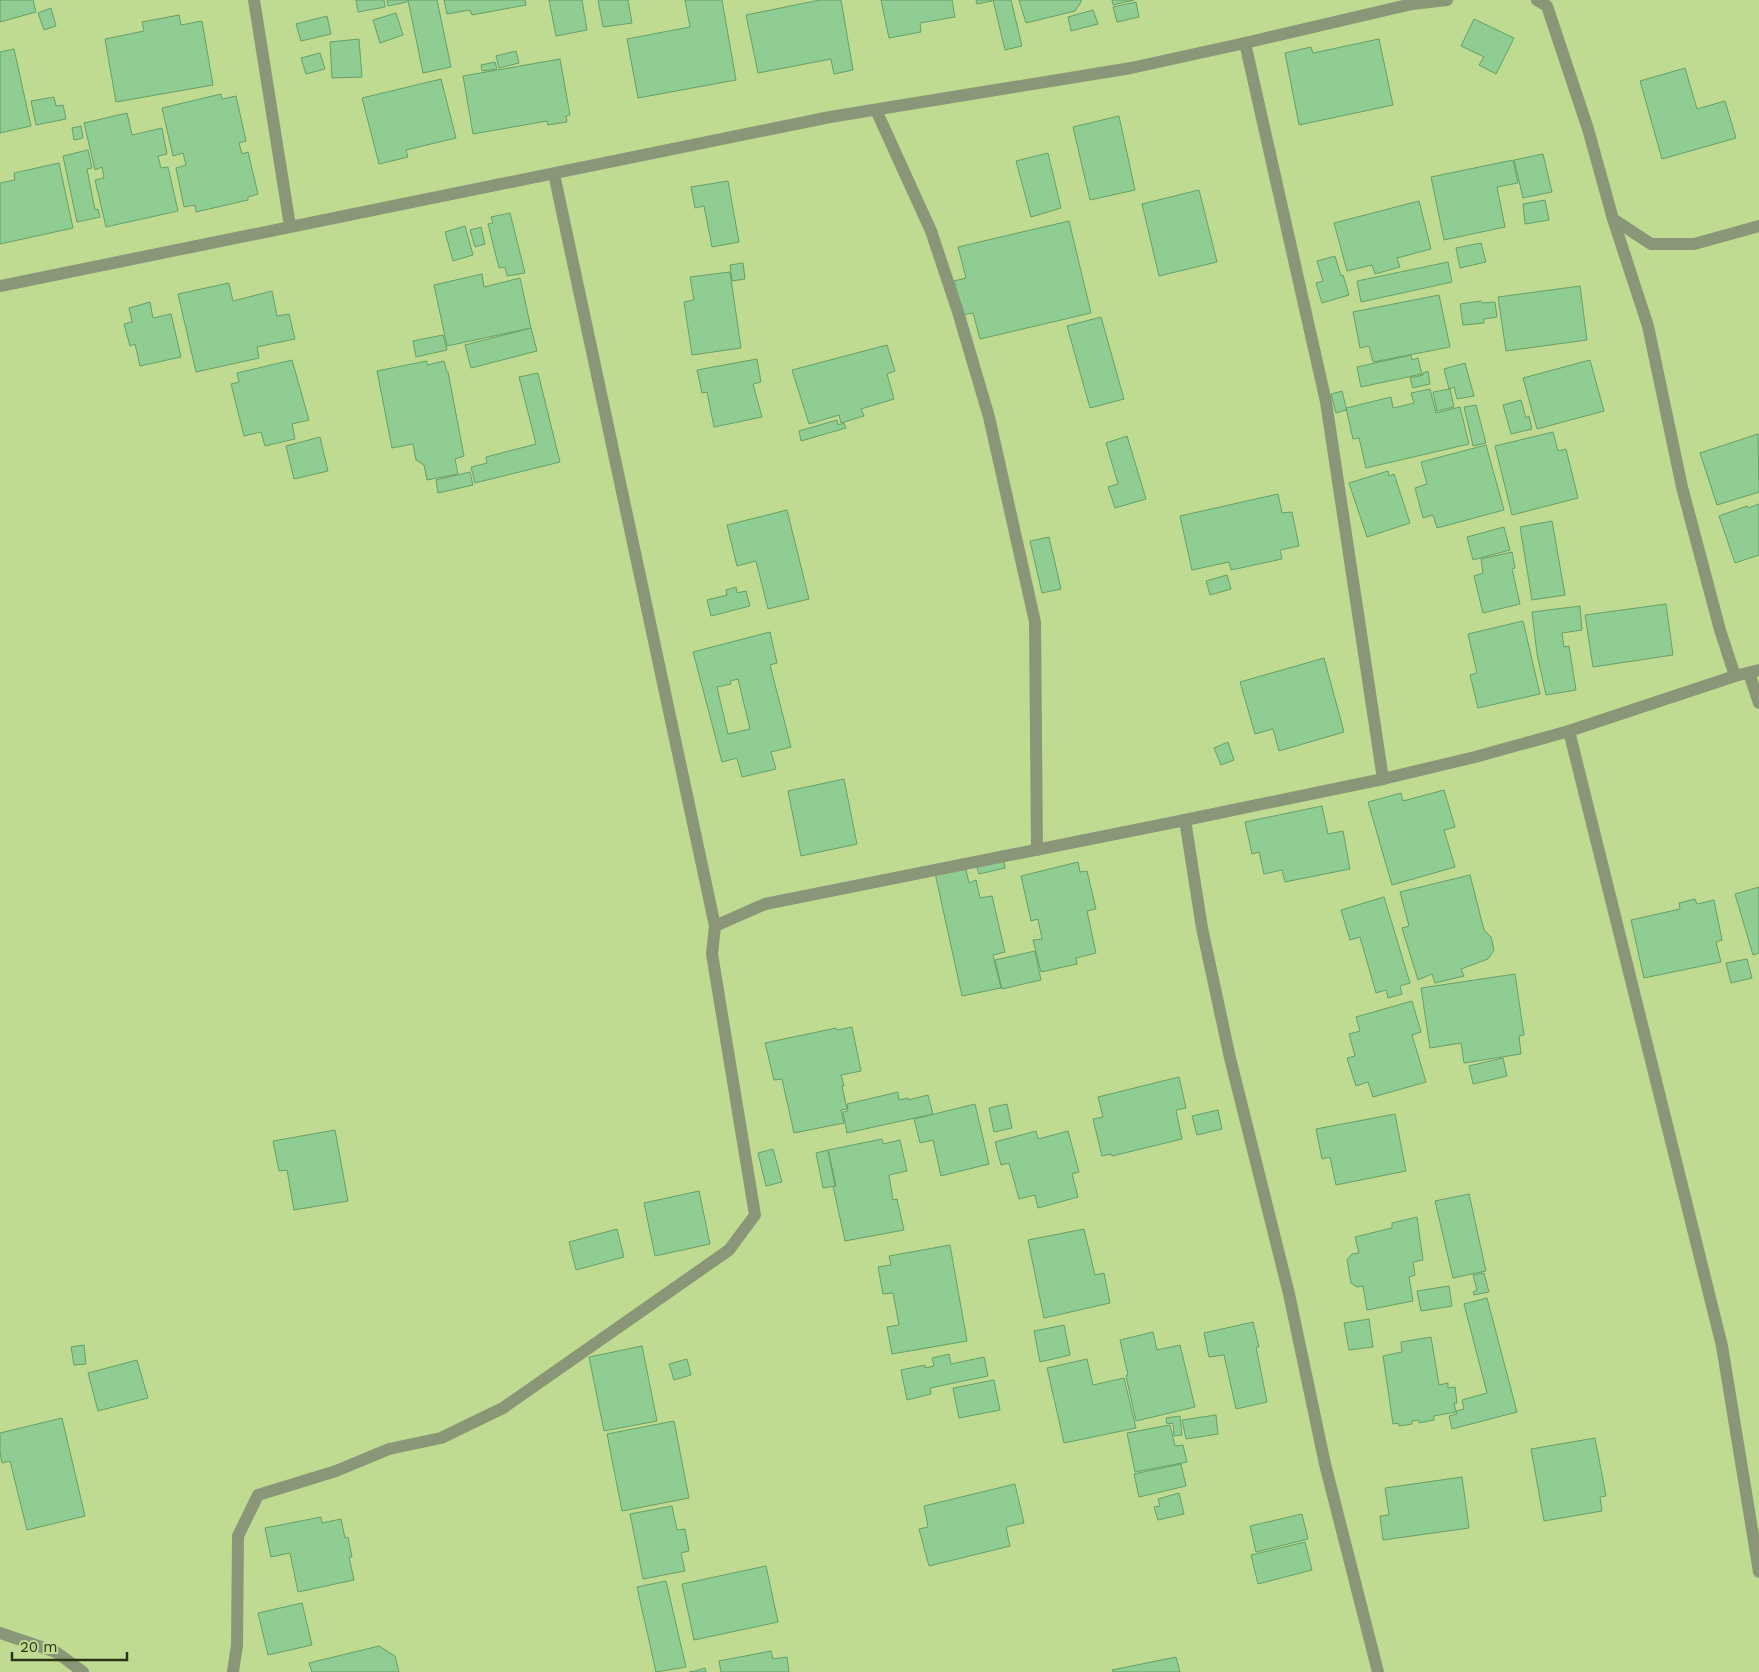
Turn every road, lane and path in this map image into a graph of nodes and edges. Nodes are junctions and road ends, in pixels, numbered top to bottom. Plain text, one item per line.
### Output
1 (254, 0) edge
2 (1447, 0) edge
3 (1537, 0) edge
4 (1412, 2) edge
5 (1245, 43) junction
6 (876, 110) junction
7 (554, 174) junction
8 (1612, 219) junction
9 (290, 226) junction
10 (1759, 226) edge
11 (0, 286) edge
12 (1754, 672) edge
13 (1735, 676) junction
14 (1759, 703) edge
15 (1569, 731) junction
16 (1383, 779) junction
17 (1185, 820) junction
18 (1037, 850) junction
19 (715, 926) junction
20 (1759, 1572) edge
21 (0, 1633) edge
22 (83, 1672) edge
23 (233, 1672) edge
24 (1378, 1672) edge

1 - 9 street
2 - 4 street
3 - 8 street
4 - 5 street
5 - 6 street
5 - 16 street
6 - 7 street
6 - 18 street
7 - 9 street
7 - 19 street
8 - 10 street
8 - 13 street
9 - 11 street
12 - 13 street
12 - 14 street
13 - 15 street
15 - 16 street
15 - 20 street
16 - 17 street
17 - 18 street
17 - 24 street
18 - 19 street
19 - 23 street
21 - 22 street

